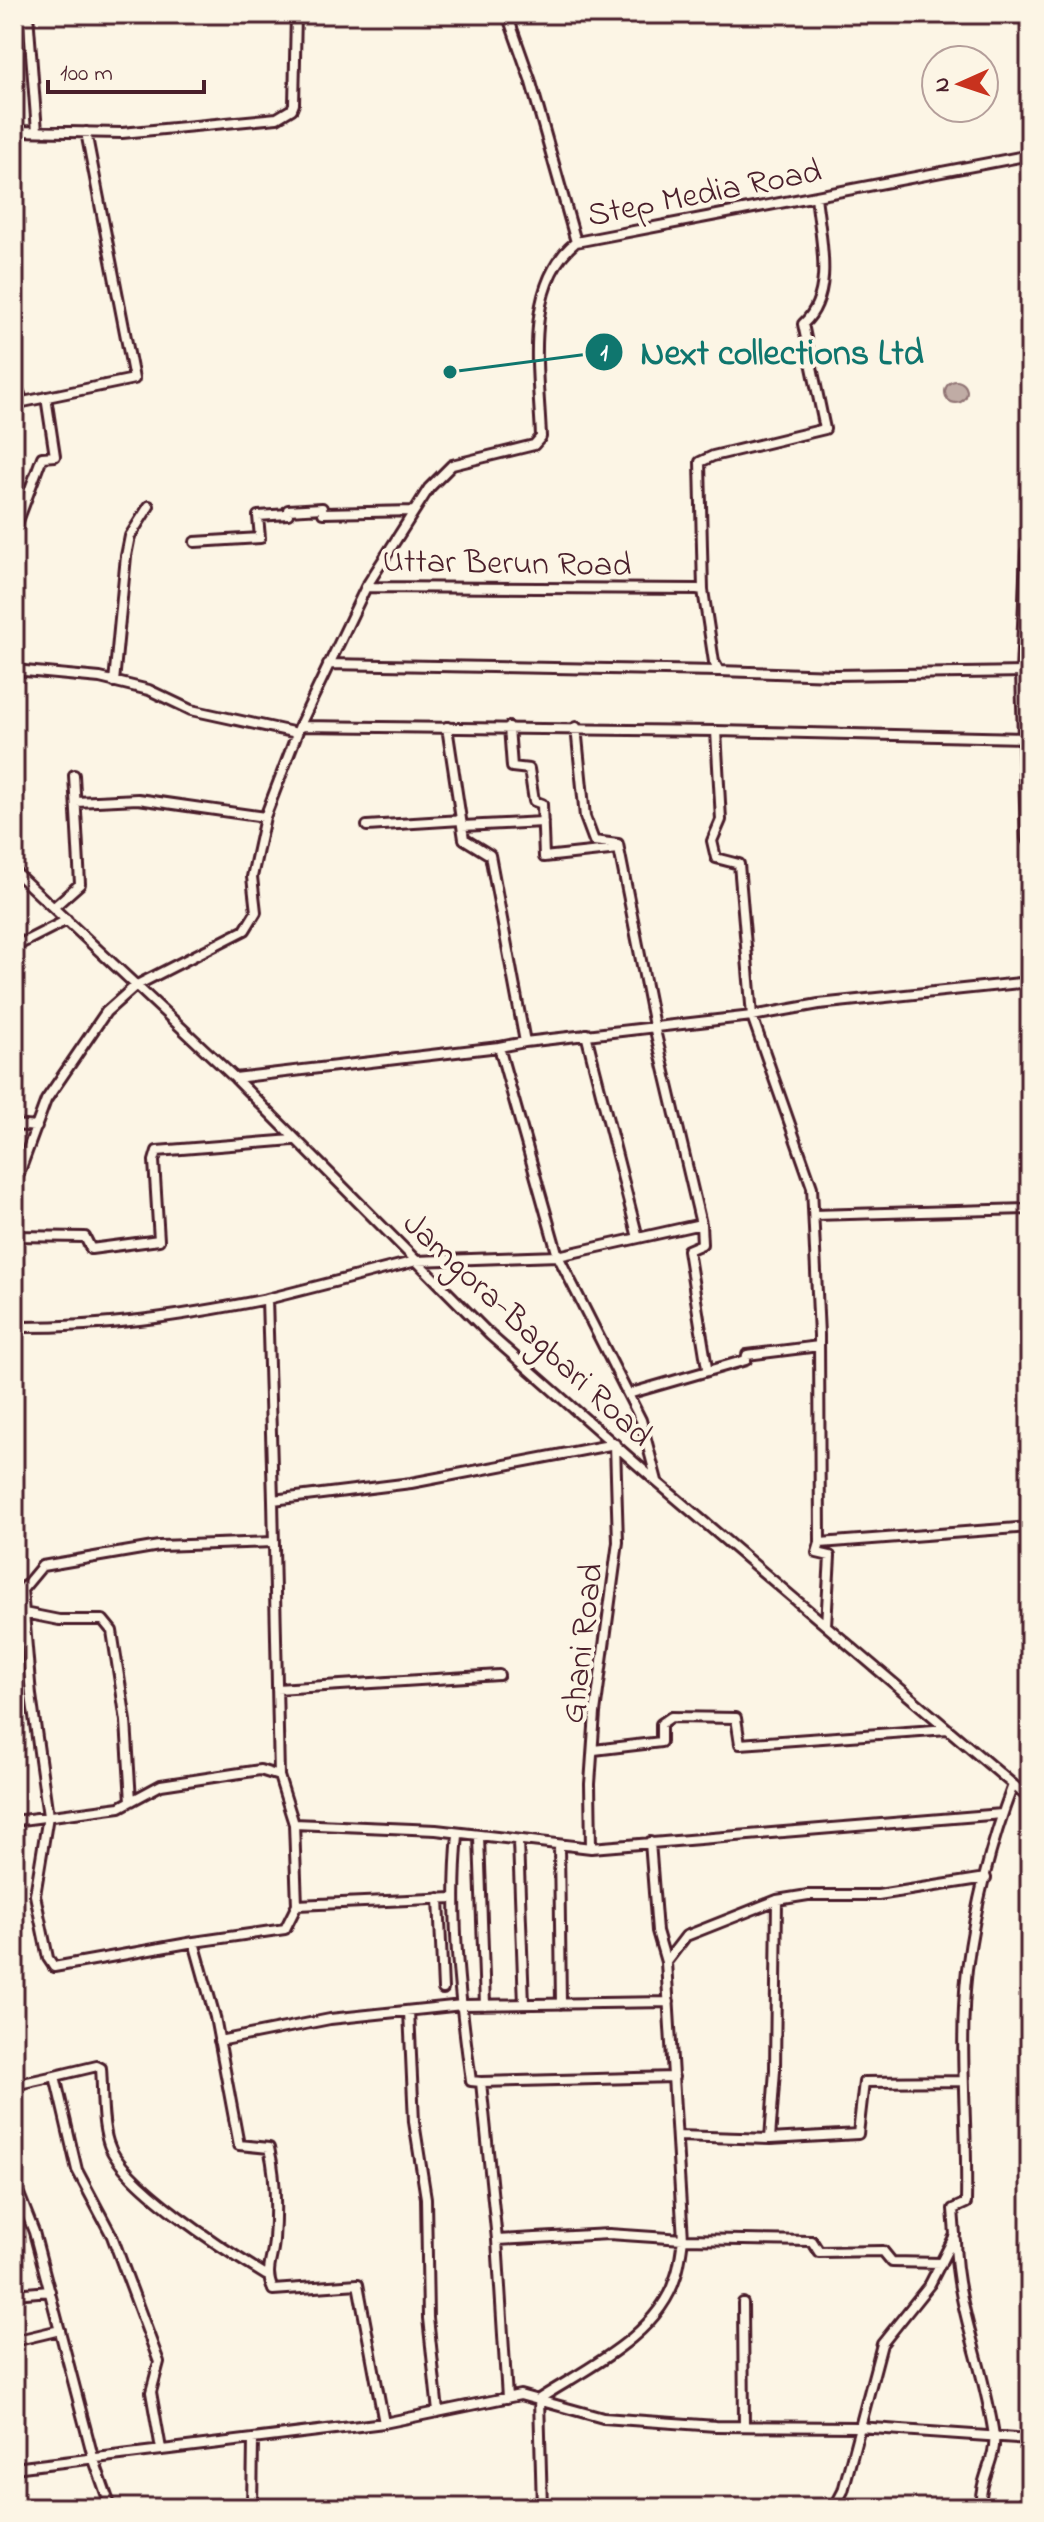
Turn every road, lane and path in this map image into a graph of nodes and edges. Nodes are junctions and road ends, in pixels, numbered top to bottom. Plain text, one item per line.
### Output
1 (28, 14) edge
2 (296, 14) edge
3 (507, 14) edge
4 (14, 131) edge
5 (37, 131) junction
6 (86, 132) junction
7 (1030, 155) edge
8 (816, 196) junction
9 (576, 242) junction
10 (14, 380) edge
11 (46, 397) junction
12 (18, 403) edge
13 (149, 506) dead end
14 (414, 511) junction
15 (14, 532) edge
16 (195, 542) dead end
17 (1030, 553) edge
18 (366, 587) junction
19 (703, 590) junction
20 (1028, 632) edge
21 (328, 664) junction
22 (14, 670) edge
23 (719, 671) junction
24 (1025, 672) junction
25 (114, 682) junction
26 (447, 727) junction
27 (509, 727) junction
28 (576, 727) junction
29 (298, 730) junction
30 (716, 731) junction
31 (1025, 738) junction
32 (1028, 762) edge
33 (74, 775) dead end
34 (76, 802) junction
35 (265, 817) junction
36 (543, 822) junction
37 (461, 823) junction
38 (367, 826) dead end
39 (1030, 837) edge
40 (619, 849) junction
41 (14, 871) edge
42 (54, 907) junction
43 (67, 920) junction
44 (14, 947) edge
45 (1030, 982) edge
46 (135, 986) junction
47 (752, 1016) junction
48 (654, 1026) junction
49 (586, 1034) junction
50 (525, 1042) junction
51 (499, 1047) junction
52 (235, 1078) junction
53 (14, 1125) edge
54 (37, 1127) junction
55 (293, 1140) junction
56 (14, 1187) edge
57 (1030, 1209) edge
58 (814, 1215) junction
59 (701, 1224) junction
60 (14, 1236) edge
61 (638, 1238) junction
62 (558, 1256) junction
63 (416, 1261) junction
64 (267, 1299) junction
65 (14, 1327) edge
66 (819, 1346) junction
67 (707, 1368) junction
68 (628, 1394) junction
69 (615, 1444) junction
70 (657, 1482) junction
71 (273, 1500) junction
72 (1030, 1527) edge
73 (274, 1542) junction
74 (820, 1543) junction
75 (24, 1613) junction
76 (826, 1625) junction
77 (499, 1675) dead end
78 (277, 1689) junction
79 (948, 1729) junction
80 (594, 1750) junction
81 (279, 1776) junction
82 (1013, 1785) junction
83 (1030, 1799) edge
84 (131, 1801) junction
85 (1002, 1814) junction
86 (48, 1816) junction
87 (14, 1821) edge
88 (294, 1824) junction
89 (458, 1835) junction
90 (479, 1837) junction
91 (518, 1841) junction
92 (650, 1842) junction
93 (559, 1845) junction
94 (591, 1848) junction
95 (986, 1878) junction
96 (439, 1898) junction
97 (453, 1898) junction
98 (777, 1900) junction
99 (297, 1905) junction
100 (194, 1942) junction
101 (666, 1962) junction
102 (443, 1989) dead end
103 (669, 2002) junction
104 (524, 2004) junction
105 (561, 2004) junction
106 (462, 2005) junction
107 (485, 2005) junction
108 (409, 2011) junction
109 (219, 2041) junction
110 (55, 2076) junction
111 (674, 2077) junction
112 (963, 2081) junction
113 (481, 2082) junction
114 (14, 2085) edge
115 (678, 2136) junction
116 (770, 2139) junction
117 (14, 2181) edge
118 (955, 2235) junction
119 (683, 2239) junction
120 (497, 2240) junction
121 (941, 2263) junction
122 (266, 2275) junction
123 (50, 2291) junction
124 (14, 2294) edge
125 (743, 2303) dead end
126 (60, 2330) junction
127 (14, 2341) edge
128 (507, 2398) junction
129 (539, 2399) junction
130 (438, 2412) junction
131 (384, 2423) junction
132 (744, 2426) junction
133 (858, 2427) junction
134 (1030, 2439) edge
135 (253, 2440) junction
136 (995, 2440) junction
137 (161, 2449) junction
138 (93, 2457) junction
139 (14, 2468) edge
140 (111, 2508) edge
141 (252, 2508) edge
142 (542, 2508) edge
143 (834, 2508) edge
144 (981, 2508) edge

1 - 5 street
2 - 6 street
3 - 9 street, Step Media Road
4 - 5 street
5 - 6 street
6 - 11 street
7 - 8 street, Step Media Road
8 - 9 street, Step Media Road
8 - 19 street
9 - 14 street, Uttar Berun Road
10 - 12 street
11 - 12 street
11 - 15 street
13 - 25 street
14 - 16 street
14 - 18 street, Uttar Berun Road
17 - 20 highway
18 - 19 street, Uttar Berun Road
18 - 21 street
19 - 23 street
20 - 24 highway
21 - 23 street
21 - 29 street
22 - 25 street
23 - 24 street
24 - 31 highway
25 - 29 street
26 - 27 street
26 - 29 street
26 - 37 street
27 - 28 street
27 - 36 street
28 - 30 street
28 - 40 street
29 - 35 street
30 - 31 street
30 - 47 street
31 - 32 highway
32 - 39 highway
33 - 34 street
34 - 35 street
34 - 42 street
35 - 46 street
36 - 37 street
36 - 40 street
37 - 38 street
37 - 50 street
40 - 48 street
41 - 42 street, Jamgora-Bagbari Road
42 - 43 street, Jamgora-Bagbari Road
43 - 44 street
43 - 46 street, Jamgora-Bagbari Road
45 - 47 street
46 - 52 street, Jamgora-Bagbari Road
46 - 54 street
47 - 48 street
47 - 58 street
48 - 49 street
48 - 59 street
49 - 50 street
49 - 61 street
50 - 51 street
51 - 52 street
51 - 62 street
52 - 55 street, Jamgora-Bagbari Road
53 - 54 street
54 - 56 street
55 - 60 street
55 - 63 street, Jamgora-Bagbari Road
57 - 58 street
58 - 66 street
59 - 61 street
59 - 67 street
61 - 62 street
62 - 63 street
62 - 68 street
63 - 64 street
63 - 69 street, Jamgora-Bagbari Road
64 - 65 street
64 - 71 street
66 - 67 street
66 - 74 street
67 - 68 street
68 - 70 street
69 - 70 street, Jamgora-Bagbari Road
69 - 71 street
69 - 80 street, Ghani Road
70 - 76 street, Jamgora-Bagbari Road
71 - 73 street
72 - 74 street
73 - 75 street
73 - 78 street
74 - 76 street
75 - 84 street
75 - 86 street
76 - 79 street, Jamgora-Bagbari Road
77 - 78 street
78 - 81 street
79 - 80 street
79 - 82 street, Jamgora-Bagbari Road
80 - 94 street, Ghani Road
81 - 84 street
81 - 88 street
82 - 83 street, Jamgora-Bagbari Road
82 - 85 street
84 - 86 street
85 - 92 street
85 - 95 street
86 - 87 street
86 - 100 street
88 - 89 street
88 - 99 street
89 - 90 street
89 - 97 street
90 - 91 street
90 - 107 street
91 - 93 street
91 - 104 street
92 - 94 street
92 - 101 street
93 - 94 street
93 - 105 street
95 - 98 street
95 - 112 street
96 - 97 street
96 - 99 street
96 - 102 street
97 - 106 street
98 - 101 street
98 - 116 street
99 - 100 street
100 - 109 street
101 - 103 street
103 - 105 street
103 - 111 street
104 - 105 street
104 - 107 street
106 - 107 street
106 - 108 street
106 - 113 street
108 - 109 street
108 - 130 street
109 - 122 street
110 - 114 street
110 - 122 street
110 - 137 street
111 - 113 street
111 - 115 street
112 - 116 street
112 - 118 street
113 - 120 street
115 - 116 street
115 - 119 street
117 - 123 street
118 - 121 street
118 - 136 street
119 - 120 street
119 - 121 street
119 - 129 street
120 - 128 street
121 - 133 street
122 - 131 street
123 - 124 street
123 - 126 street
125 - 132 street
126 - 127 street
126 - 138 street
128 - 129 street
128 - 130 street
129 - 132 street
129 - 142 street
130 - 131 street
131 - 135 street
132 - 133 street
133 - 136 street
133 - 143 street
134 - 136 street
135 - 137 street
135 - 141 street
136 - 144 street
137 - 138 street
138 - 139 street
138 - 140 street

